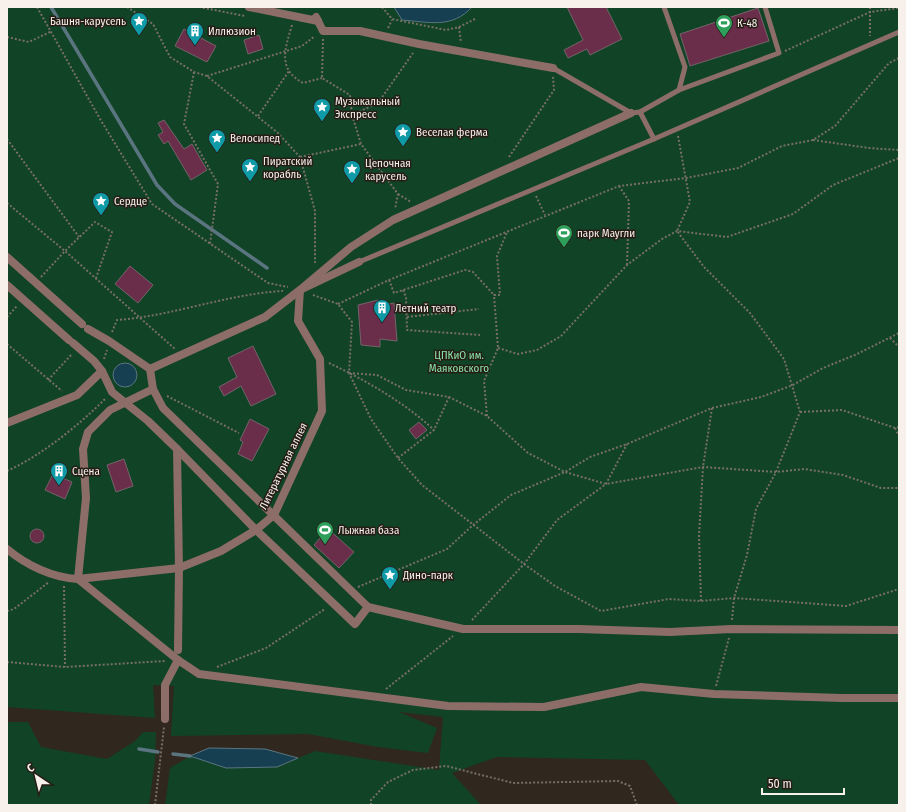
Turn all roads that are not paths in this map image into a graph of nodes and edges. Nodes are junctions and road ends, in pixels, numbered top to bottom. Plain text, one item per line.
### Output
1 (249, 7) edge
2 (664, 7) edge
3 (765, 7) edge
4 (899, 32) edge
5 (553, 68) joint
6 (678, 90) junction
7 (640, 112) junction
8 (631, 113) junction
9 (654, 139) junction
10 (7, 257) edge
11 (358, 262) joint
12 (7, 285) edge
13 (300, 290) junction
14 (150, 369) junction
15 (102, 371) junction
16 (153, 389) junction
17 (125, 402) junction
18 (7, 423) edge
19 (176, 449) junction
20 (274, 515) junction
21 (256, 530) junction
22 (7, 549) edge
23 (179, 568) junction
24 (78, 579) junction
25 (368, 607) junction
26 (899, 630) edge
27 (178, 650) dead end
28 (178, 660) junction
29 (899, 698) edge
30 (165, 719) road end

1 - 5 street
2 - 6 lane
3 - 6 lane
4 - 9 lane
5 - 8 lane
6 - 7 lane
7 - 8 lane
7 - 9 lane
8 - 13 street
9 - 11 lane
10 - 14 street
11 - 13 street
12 - 15 street
13 - 14 street
13 - 20 street, Литературная аллея
14 - 16 street
15 - 17 street
15 - 18 street
16 - 17 street
16 - 20 street
17 - 19 street
17 - 24 street
19 - 21 street
19 - 23 street
20 - 21 street, Литературная аллея
20 - 25 street
21 - 23 street, Литературная аллея
21 - 25 street
22 - 24 street, Литературная аллея
23 - 24 street, Литературная аллея
23 - 27 street
24 - 28 street
25 - 26 street
28 - 29 street
28 - 30 street

